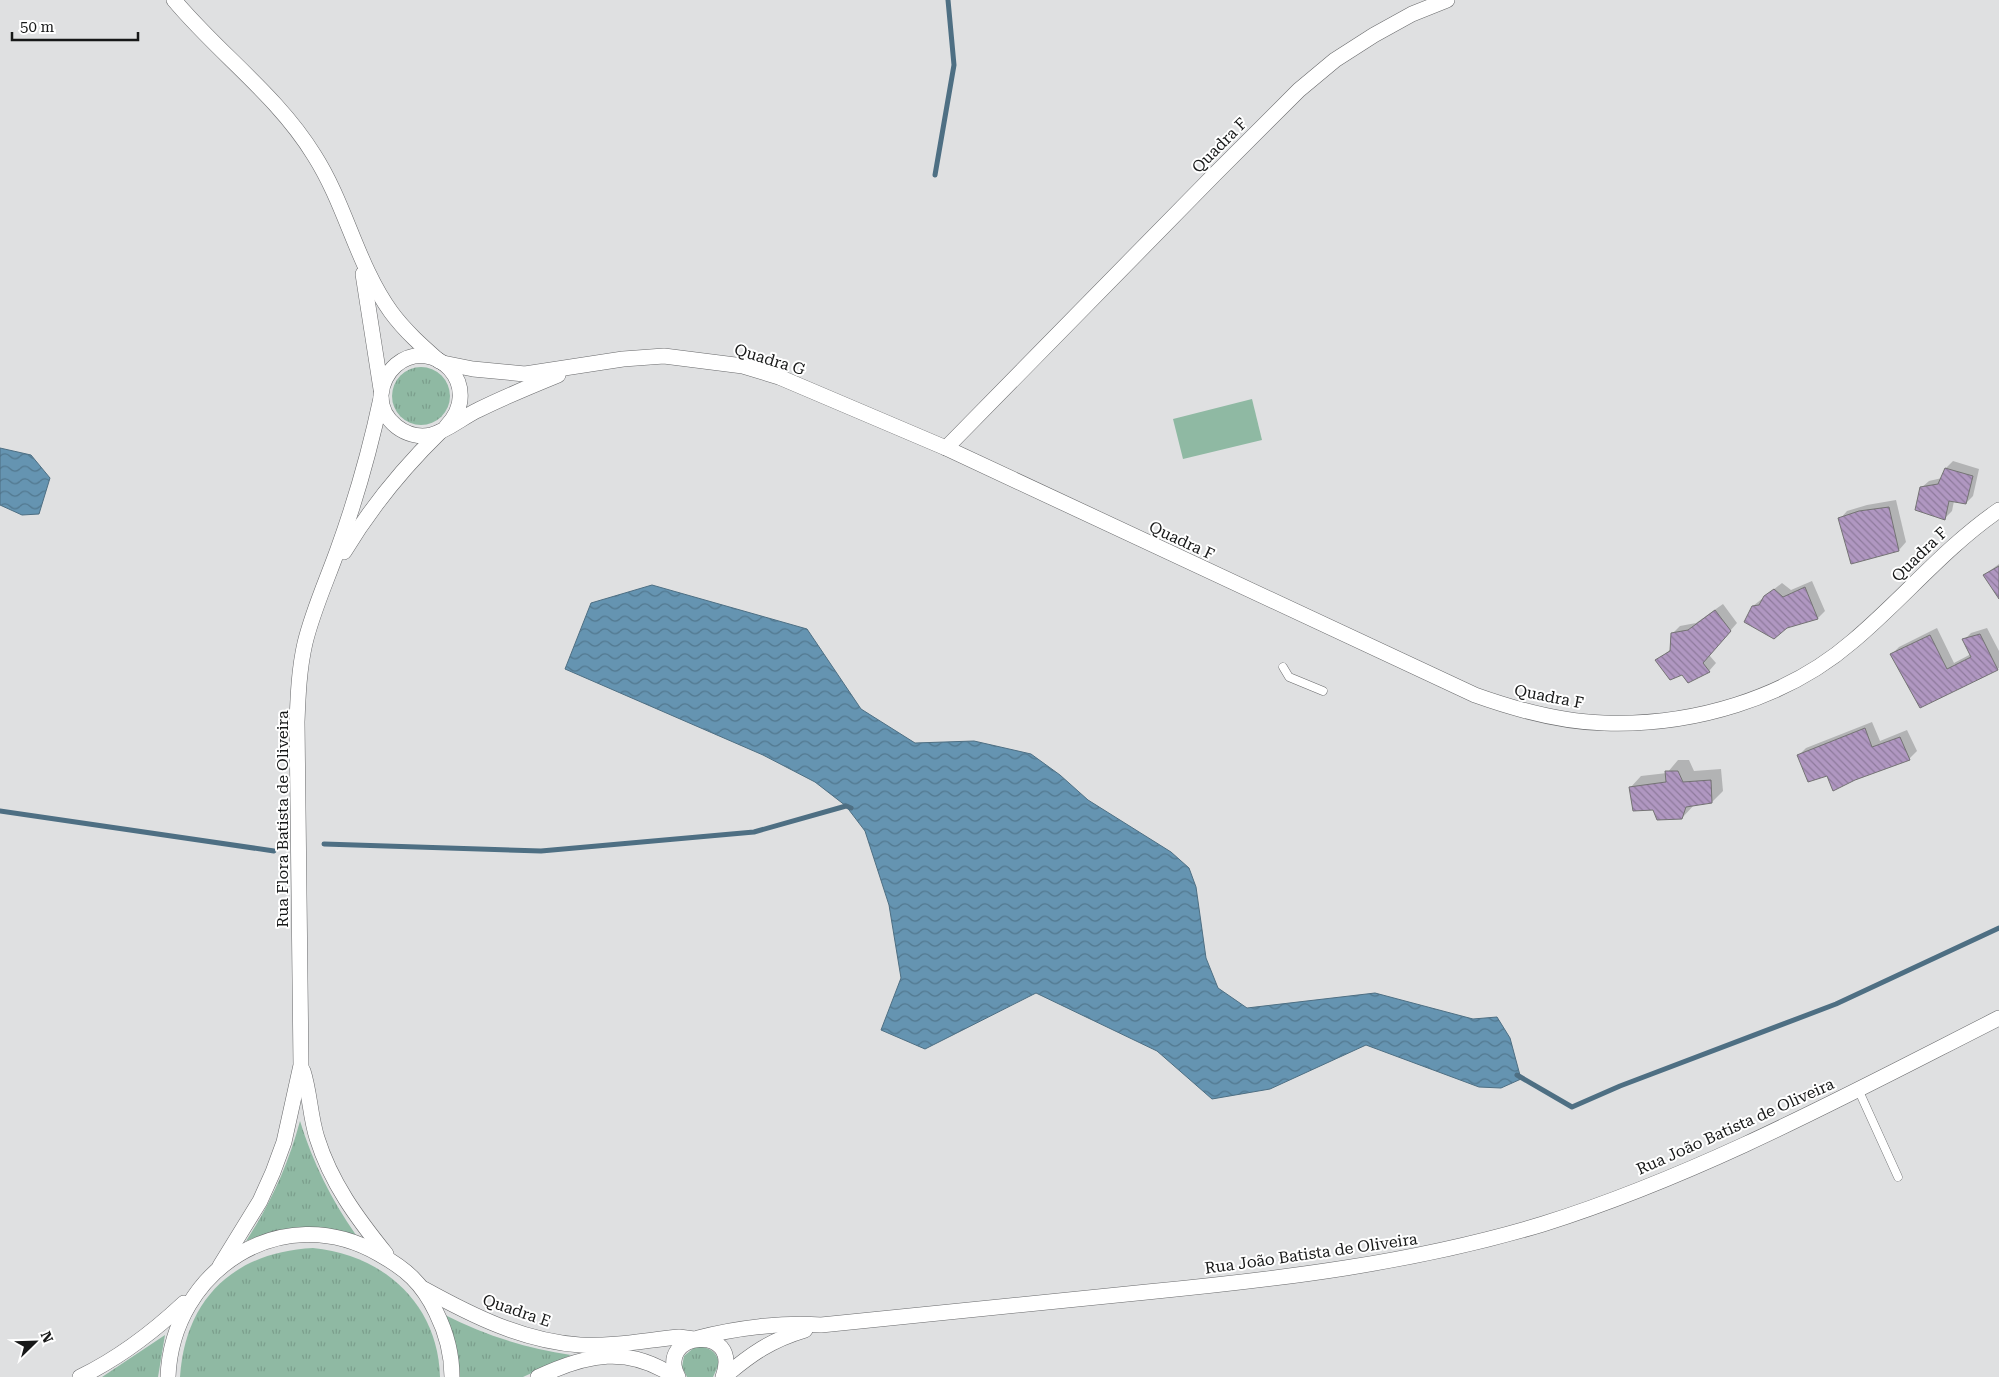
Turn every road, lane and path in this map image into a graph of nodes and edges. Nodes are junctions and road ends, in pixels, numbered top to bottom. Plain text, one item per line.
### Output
1 (174, 0) edge
2 (1447, 0) edge
3 (359, 253) junction
4 (441, 362) junction
5 (574, 368) junction
6 (381, 397) junction
7 (444, 428) junction
8 (946, 448) junction
9 (1999, 510) edge
10 (328, 576) junction
11 (1283, 667) dead end
12 (1323, 691) dead end
13 (1999, 1018) edge
14 (301, 1065) junction
15 (1858, 1089) junction
16 (1898, 1177) dead end
17 (391, 1261) junction
18 (220, 1266) junction
19 (424, 1289) junction
20 (196, 1292) junction
21 (821, 1325) junction
22 (696, 1338) junction
23 (80, 1377) edge
24 (168, 1377) edge
25 (452, 1377) edge
26 (538, 1377) edge
27 (677, 1377) edge
28 (723, 1377) edge

1 - 3 street
2 - 8 street, Quadra F
3 - 4 street
3 - 6 street
4 - 5 street, Quadra G
4 - 6 street
4 - 7 street
5 - 7 street, Quadra G
5 - 8 street, Quadra G
6 - 7 street
6 - 10 street, Rua Flora Batista de Oliveira
7 - 10 street, Rua Flora Batista de Oliveira
8 - 9 street, Quadra F
10 - 14 street, Rua Flora Batista de Oliveira
11 - 12 lane
13 - 15 street, Rua João Batista de Oliveira
14 - 17 street, Rua Flora Batista de Oliveira
14 - 18 street, Rua Flora Batista de Oliveira
15 - 16 lane
15 - 21 street, Rua João Batista de Oliveira
17 - 18 street
17 - 19 street
18 - 20 street
19 - 22 street, Quadra E
19 - 25 street
20 - 23 street
20 - 24 street
21 - 22 street, Rua João Batista de Oliveira
21 - 28 street, Rua João Batista de Oliveira
22 - 27 street
22 - 28 street
26 - 27 street

